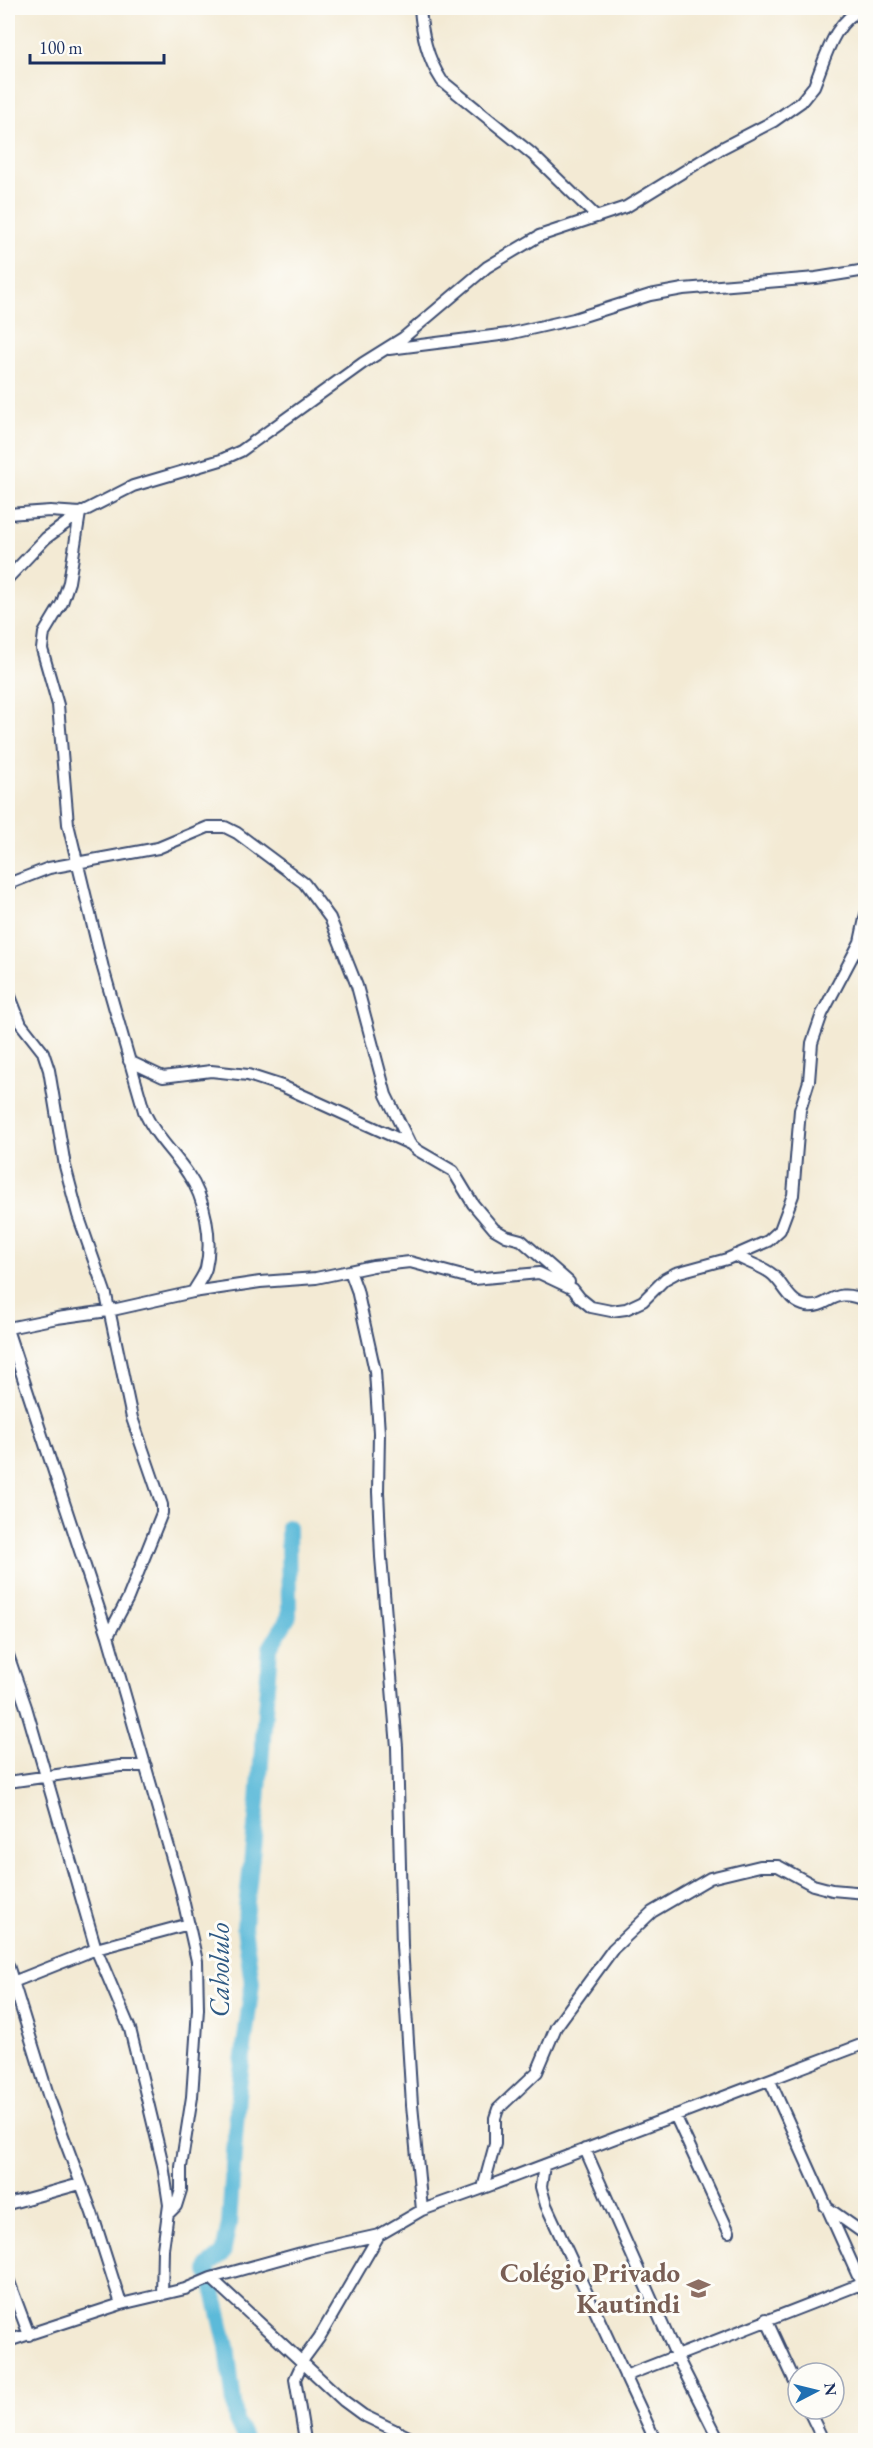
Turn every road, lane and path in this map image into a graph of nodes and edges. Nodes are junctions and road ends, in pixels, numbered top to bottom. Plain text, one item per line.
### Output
1 (420, 8) edge
2 (864, 8) edge
3 (597, 218) junction
4 (866, 270) edge
5 (386, 350) junction
6 (80, 513) junction
7 (8, 514) edge
8 (8, 578) edge
9 (77, 862) junction
10 (8, 884) edge
11 (866, 914) edge
12 (860, 942) junction
13 (866, 962) edge
14 (8, 991) edge
15 (129, 1061) junction
16 (411, 1144) junction
17 (735, 1256) junction
18 (350, 1271) junction
19 (573, 1289) junction
20 (193, 1292) junction
21 (866, 1301) edge
22 (108, 1311) junction
23 (8, 1330) edge
24 (108, 1636) junction
25 (8, 1655) edge
26 (146, 1766) junction
27 (45, 1778) junction
28 (8, 1782) edge
29 (866, 1893) edge
30 (189, 1924) junction
31 (96, 1949) junction
32 (8, 1965) edge
33 (10, 1983) edge
34 (864, 2046) edge
35 (770, 2081) junction
36 (675, 2115) junction
37 (585, 2149) junction
38 (544, 2165) junction
39 (80, 2184) junction
40 (483, 2188) junction
41 (8, 2204) edge
42 (825, 2206) junction
43 (422, 2210) junction
44 (170, 2213) junction
45 (729, 2232) dead end
46 (379, 2235) junction
47 (866, 2235) edge
48 (211, 2278) junction
49 (8, 2279) edge
50 (863, 2282) edge
51 (866, 2294) edge
52 (162, 2295) junction
53 (120, 2304) junction
54 (766, 2319) junction
55 (29, 2335) junction
56 (8, 2342) edge
57 (676, 2355) junction
58 (303, 2361) junction
59 (786, 2362) edge
60 (625, 2376) junction
61 (814, 2421) edge
62 (305, 2440) edge
63 (415, 2440) edge
64 (655, 2440) edge
65 (719, 2440) edge
66 (823, 2440) edge

1 - 3 street
2 - 3 street
3 - 5 street
4 - 5 street
5 - 6 street
6 - 7 street
6 - 8 street
6 - 9 street
9 - 10 street
9 - 15 street
9 - 16 street
11 - 12 street
12 - 13 street
12 - 17 street
14 - 22 street
15 - 16 street
15 - 20 street
16 - 19 street
17 - 19 street
17 - 21 street
18 - 19 street
18 - 20 street
18 - 43 street
20 - 22 street
22 - 23 street
22 - 24 street
23 - 24 street
24 - 26 street
25 - 27 street
26 - 27 street
26 - 30 street
27 - 28 street
27 - 31 street
29 - 40 street
30 - 31 street
30 - 44 street
31 - 33 street
31 - 44 street
32 - 33 street
33 - 39 street
34 - 35 street
35 - 36 street
35 - 42 street
36 - 37 street
36 - 45 street
37 - 38 street
37 - 57 street
38 - 40 street
38 - 60 street
39 - 41 street
39 - 53 street
40 - 43 street
42 - 47 street
42 - 50 street
43 - 46 street
44 - 52 street
46 - 48 street
46 - 58 street
48 - 52 street
48 - 58 street
49 - 55 street
50 - 51 street
50 - 54 street
52 - 53 street
53 - 55 street
54 - 57 street
54 - 59 street
55 - 56 street
57 - 60 street
57 - 65 street
58 - 62 street
58 - 63 street
60 - 64 street
61 - 66 street

